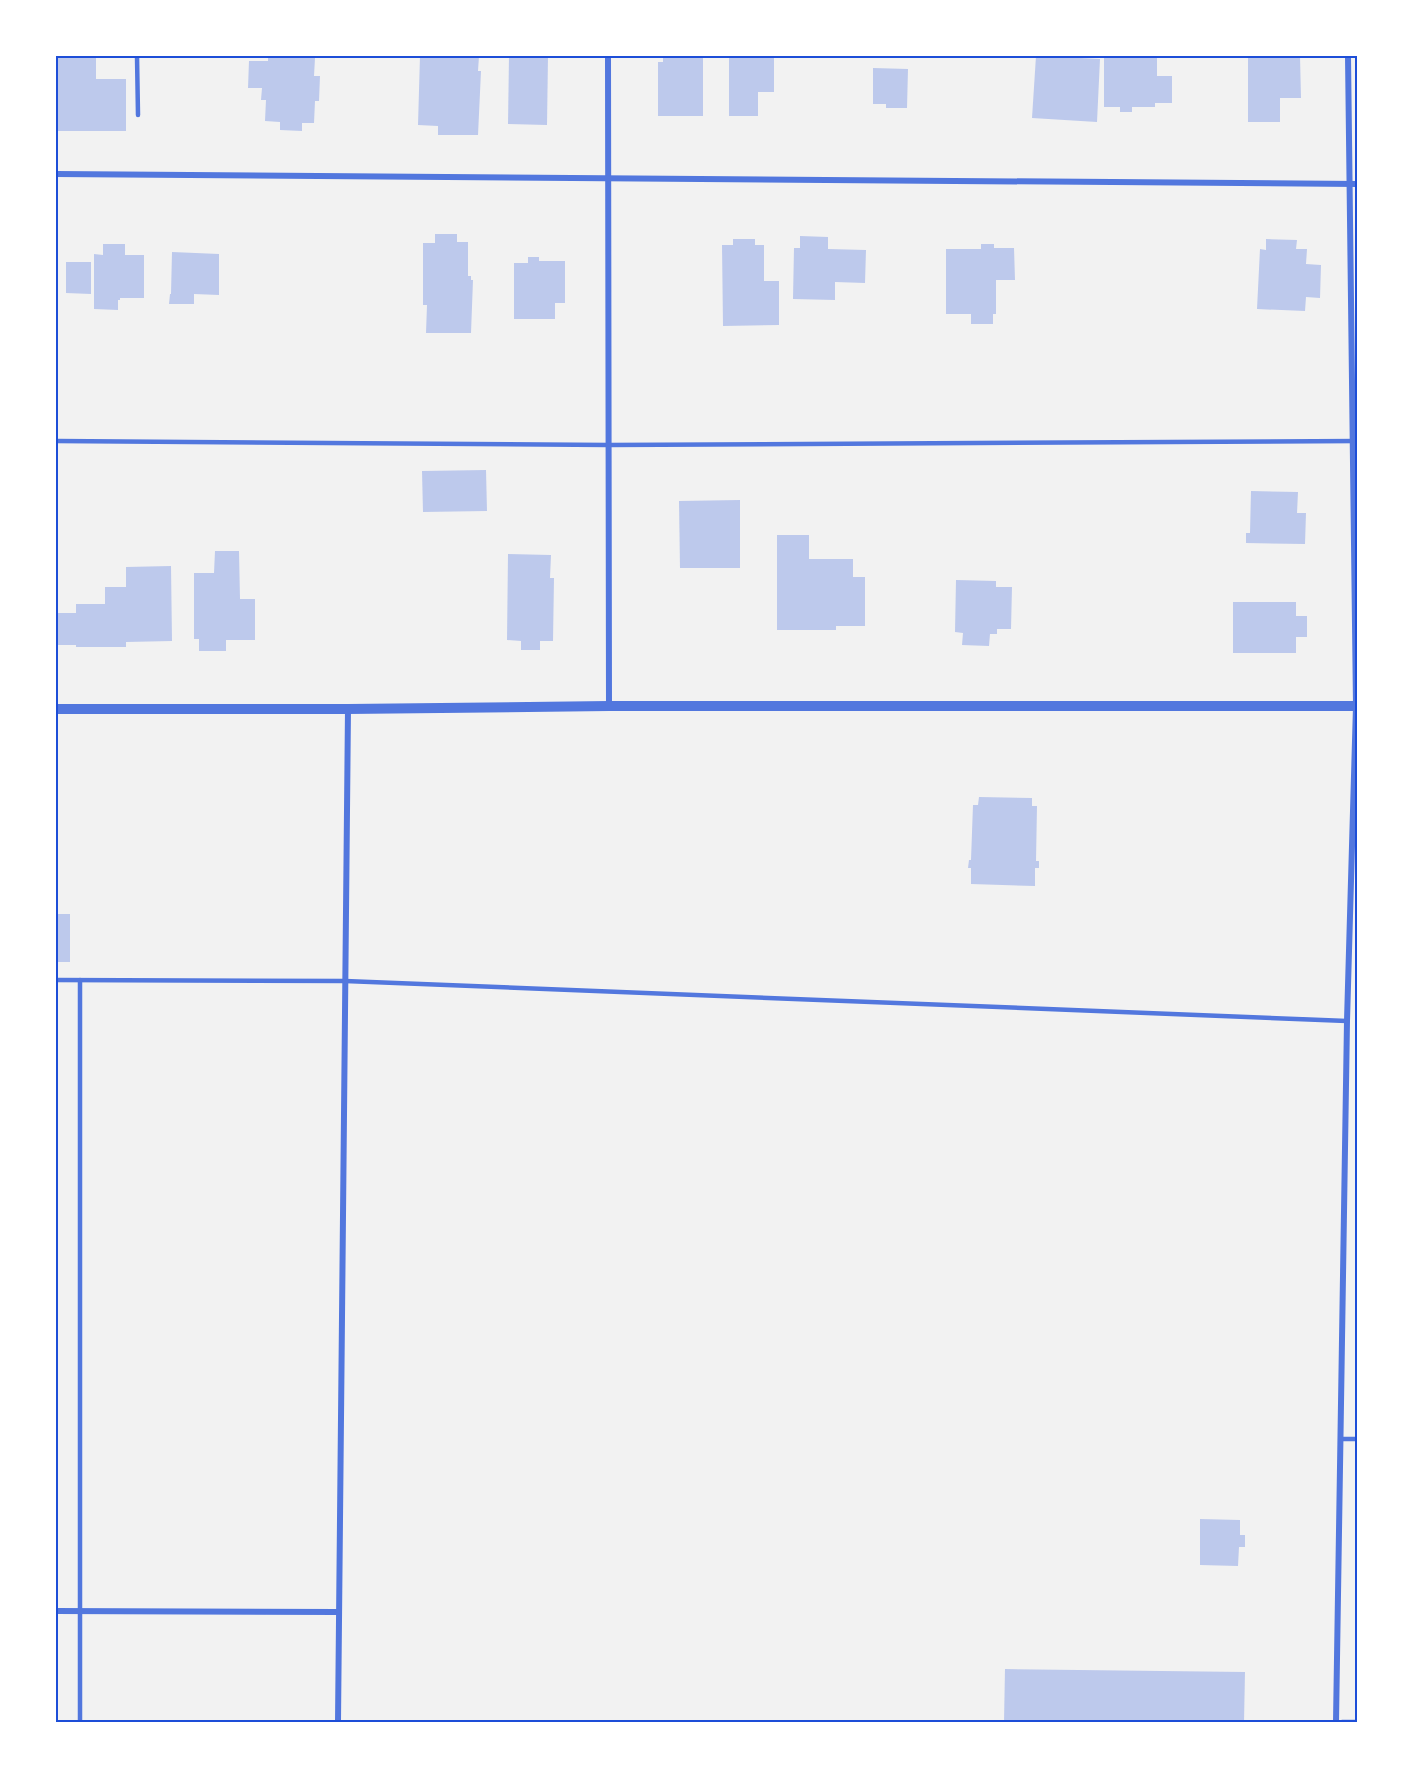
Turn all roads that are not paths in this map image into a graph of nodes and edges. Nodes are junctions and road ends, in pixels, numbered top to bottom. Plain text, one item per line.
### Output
1 (137, 56) edge
2 (608, 56) edge
3 (1348, 56) edge
4 (138, 115) dead end
5 (56, 174) edge
6 (608, 177) junction
7 (1349, 184) junction
8 (1358, 184) edge
9 (56, 441) edge
10 (1355, 441) edge
11 (609, 445) junction
12 (609, 706) junction
13 (1357, 706) edge
14 (56, 709) edge
15 (348, 709) junction
16 (56, 980) edge
17 (80, 980) junction
18 (345, 981) junction
19 (1347, 1021) junction
20 (1341, 1439) junction
21 (1358, 1439) edge
22 (56, 1611) edge
23 (80, 1611) junction
24 (337, 1612) junction
25 (80, 1722) edge
26 (338, 1722) edge
27 (1336, 1722) edge
28 (1342, 1722) edge
29 (1358, 1722) edge

1 - 4 lane
2 - 6 street
3 - 7 street
5 - 6 street
6 - 7 street
6 - 11 street
7 - 8 street
7 - 10 street
9 - 11 lane
10 - 11 lane
10 - 13 street
11 - 12 street
12 - 13 street
12 - 15 street
13 - 19 street
14 - 15 street
15 - 18 street
16 - 17 lane
17 - 18 lane
17 - 23 lane
18 - 19 lane
18 - 24 street
19 - 20 street
20 - 21 lane
20 - 27 street
22 - 23 street
23 - 24 street
23 - 25 lane
24 - 26 street
28 - 29 lane

